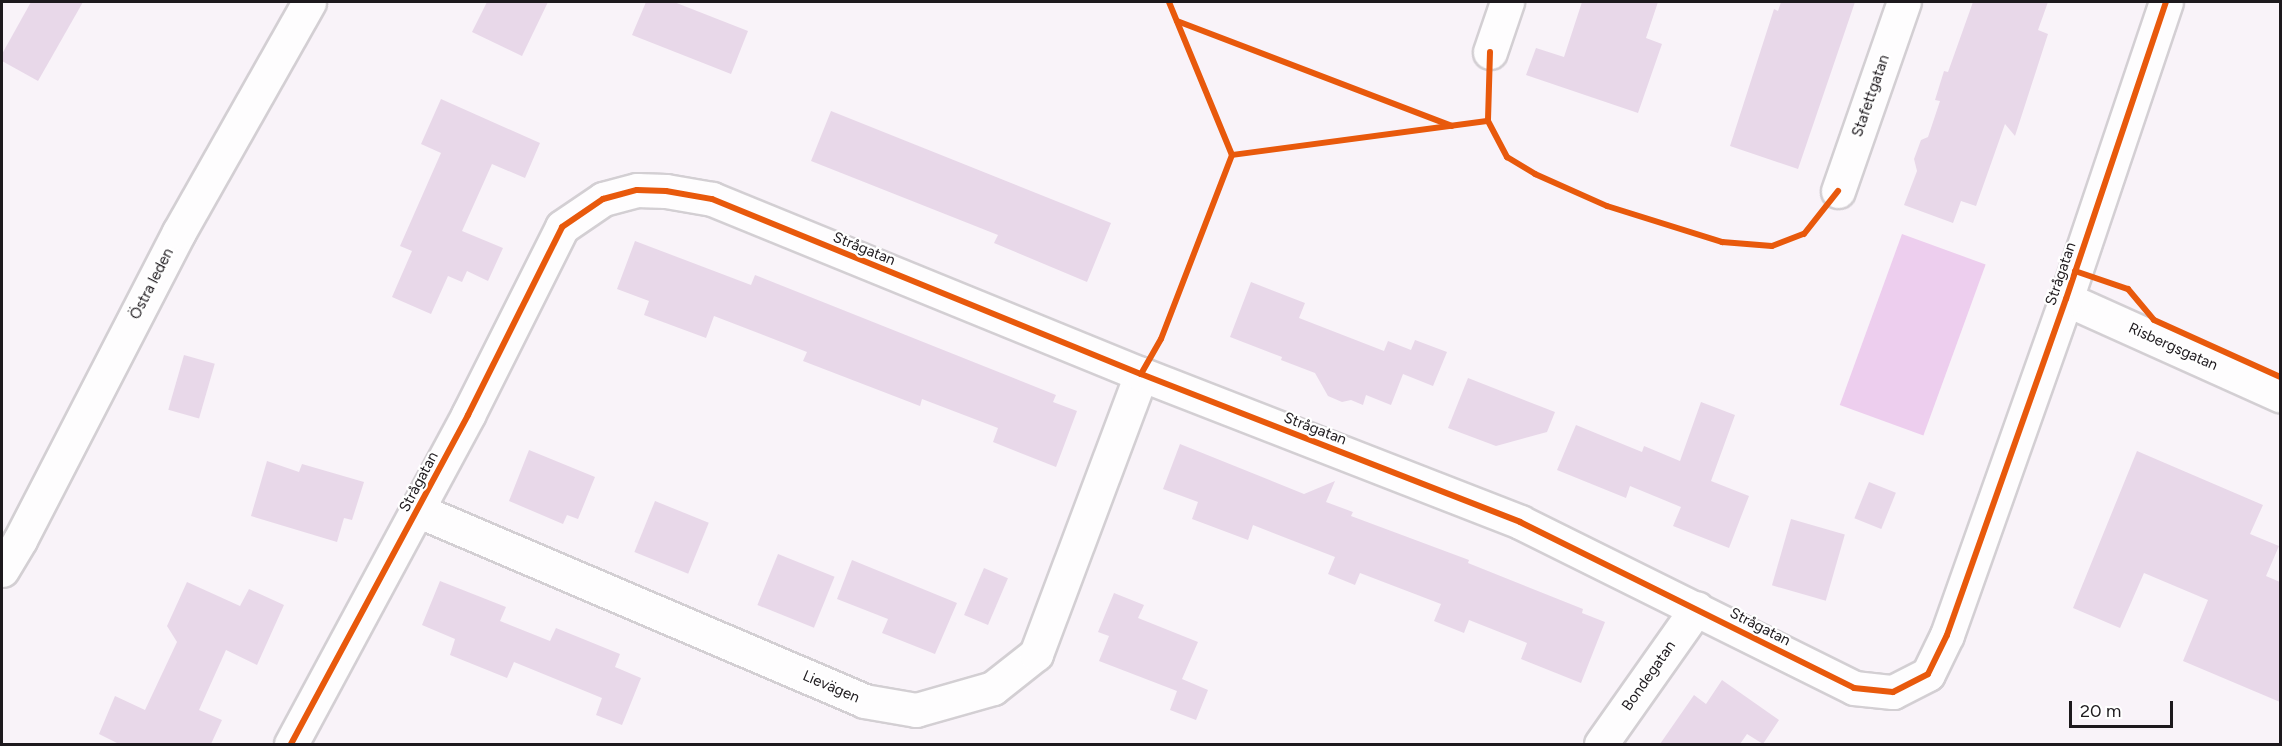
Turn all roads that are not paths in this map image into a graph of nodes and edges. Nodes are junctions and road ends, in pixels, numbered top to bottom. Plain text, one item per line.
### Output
1 (309, 2) edge
2 (1508, 2) edge
3 (1904, 2) edge
4 (2166, 2) edge
5 (1490, 52) dead end
6 (1838, 191) dead end
7 (2066, 299) junction
8 (1142, 374) junction
9 (2280, 395) edge
10 (417, 510) junction
11 (2, 570) edge
12 (1698, 609) junction
13 (291, 744) edge
14 (1601, 744) edge

1 - 11 street, Östra leden
2 - 5 street
3 - 6 street, Stafettgatan
4 - 7 street, Strågatan
7 - 9 street, Risbergsgatan
7 - 12 street, Strågatan
8 - 10 street, Strågatan
8 - 10 street, Lievägen
8 - 12 street, Strågatan
10 - 13 street, Strågatan
12 - 14 street, Bondegatan

